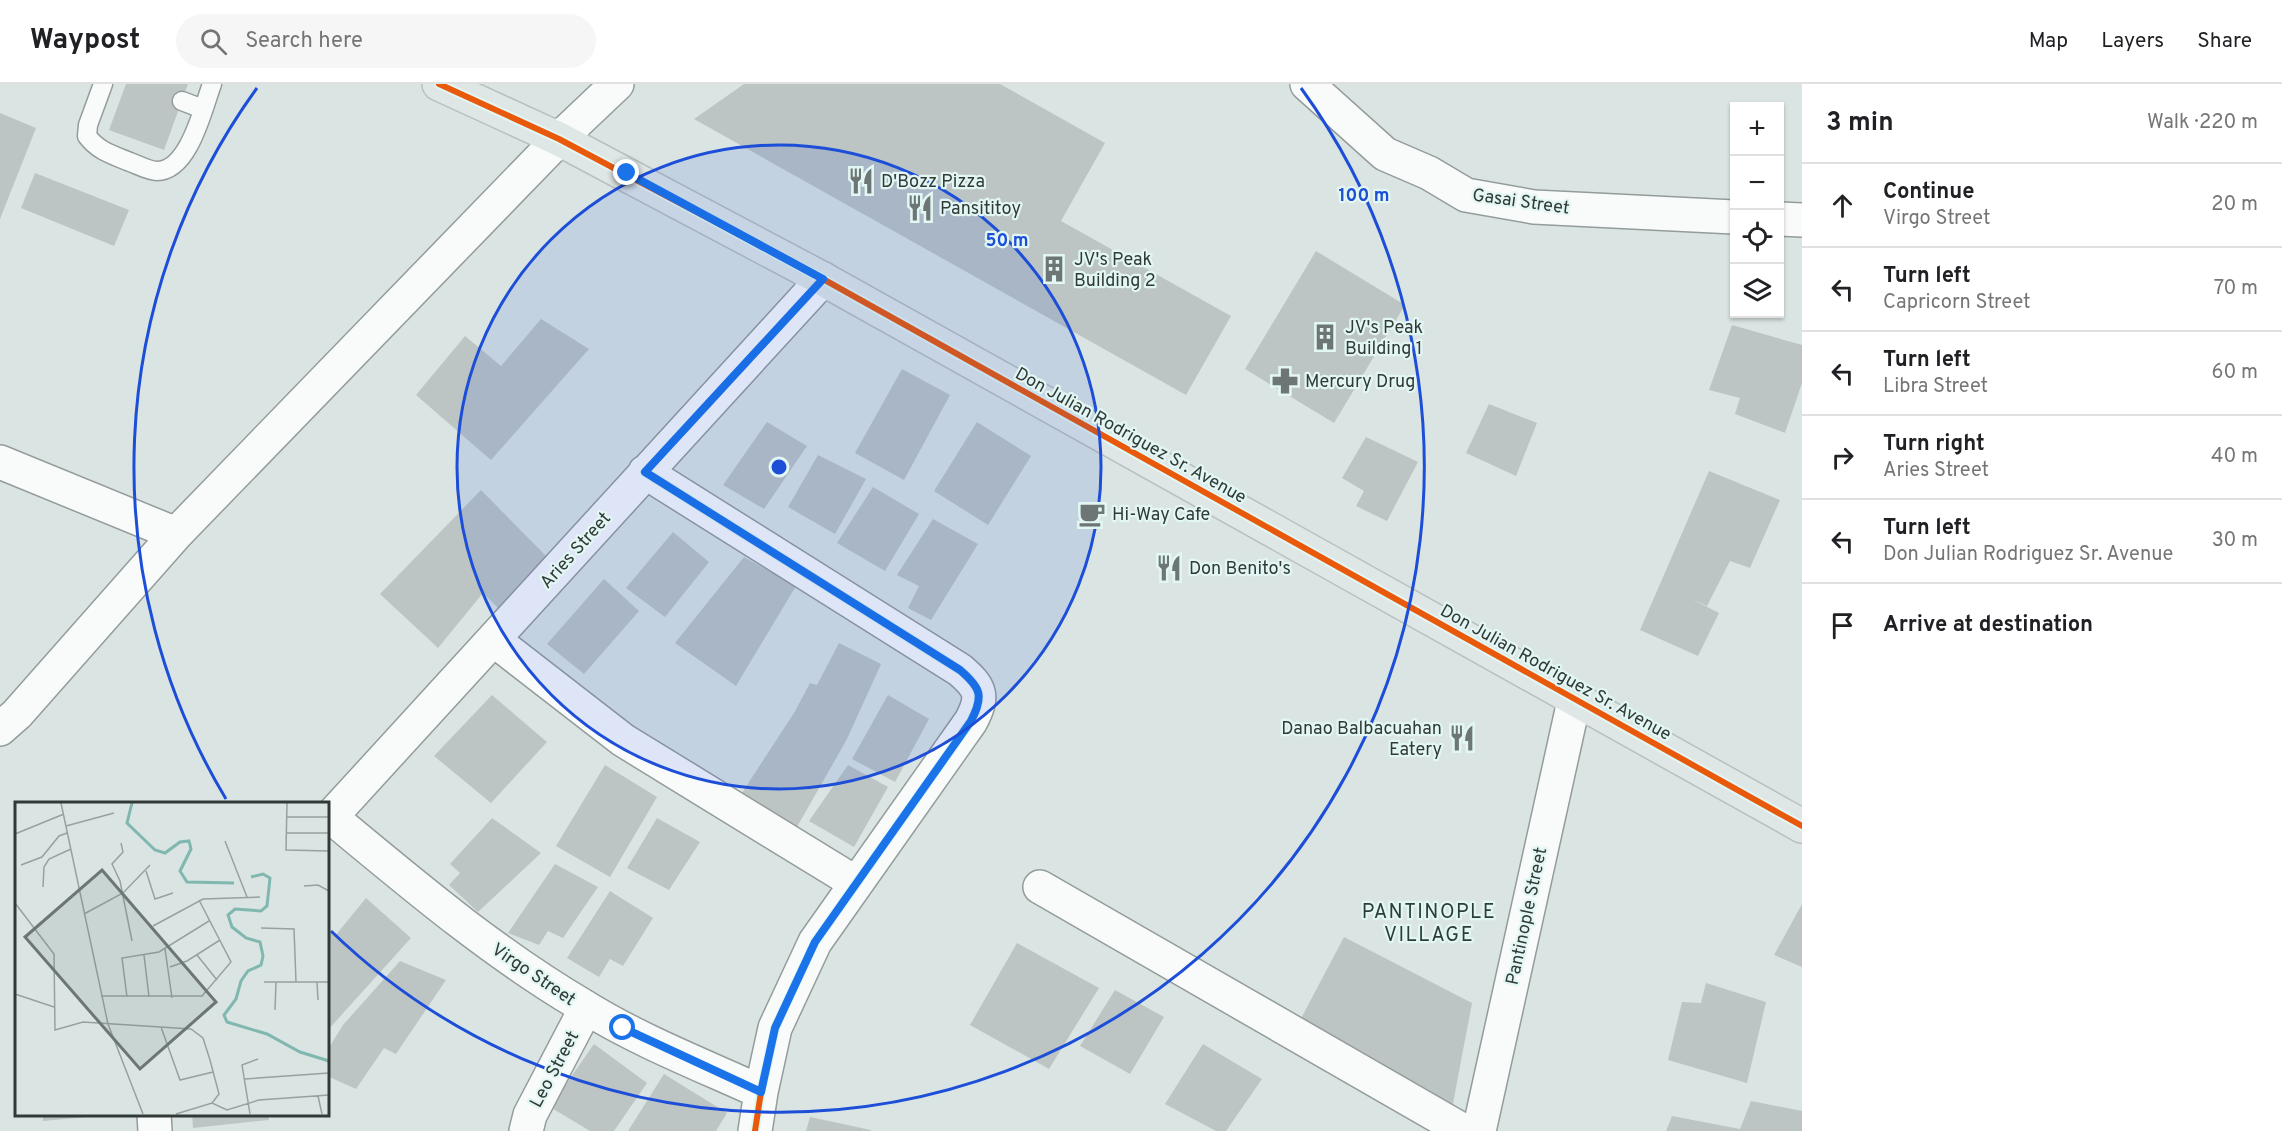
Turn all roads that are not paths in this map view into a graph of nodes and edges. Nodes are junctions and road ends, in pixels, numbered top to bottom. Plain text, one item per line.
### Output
1 (103, 84) edge
2 (212, 84) edge
3 (439, 84) edge
4 (617, 84) edge
5 (1307, 84) edge
6 (182, 101) dead end
7 (203, 109) junction
8 (559, 139) junction
9 (1730, 217) edge
10 (1784, 219) edge
11 (1802, 220) edge
12 (823, 279) junction
13 (0, 462) edge
14 (645, 472) junction
15 (176, 534) junction
16 (494, 640) junction
17 (1574, 701) junction
18 (0, 729) edge
19 (329, 819) edge
20 (1802, 826) edge
21 (855, 883) junction
22 (1040, 887) dead end
23 (586, 1008) junction
24 (761, 1092) junction
25 (154, 1116) edge
26 (155, 1131) edge
27 (526, 1131) edge
28 (755, 1131) edge
29 (1464, 1131) edge
30 (1479, 1131) edge

1 - 7 lane
2 - 7 lane
3 - 8 main road, Don Julian Rodriguez Sr. Avenue
4 - 8 street
5 - 9 street, Gasai Street
6 - 7 lane
8 - 12 main road, Don Julian Rodriguez Sr. Avenue
8 - 15 street
10 - 11 street
12 - 14 street, Aries Street
12 - 17 main road, Don Julian Rodriguez Sr. Avenue
13 - 15 street
14 - 16 street, Aries Street
14 - 21 street
15 - 18 street
16 - 19 street, Aries Street
16 - 21 street
17 - 20 main road, Don Julian Rodriguez Sr. Avenue
17 - 30 street, Pantinople Street
19 - 23 street, Virgo Street
21 - 24 street
22 - 29 street
23 - 24 street, Virgo Street
23 - 27 street, Leo Street
24 - 28 street
25 - 26 street

